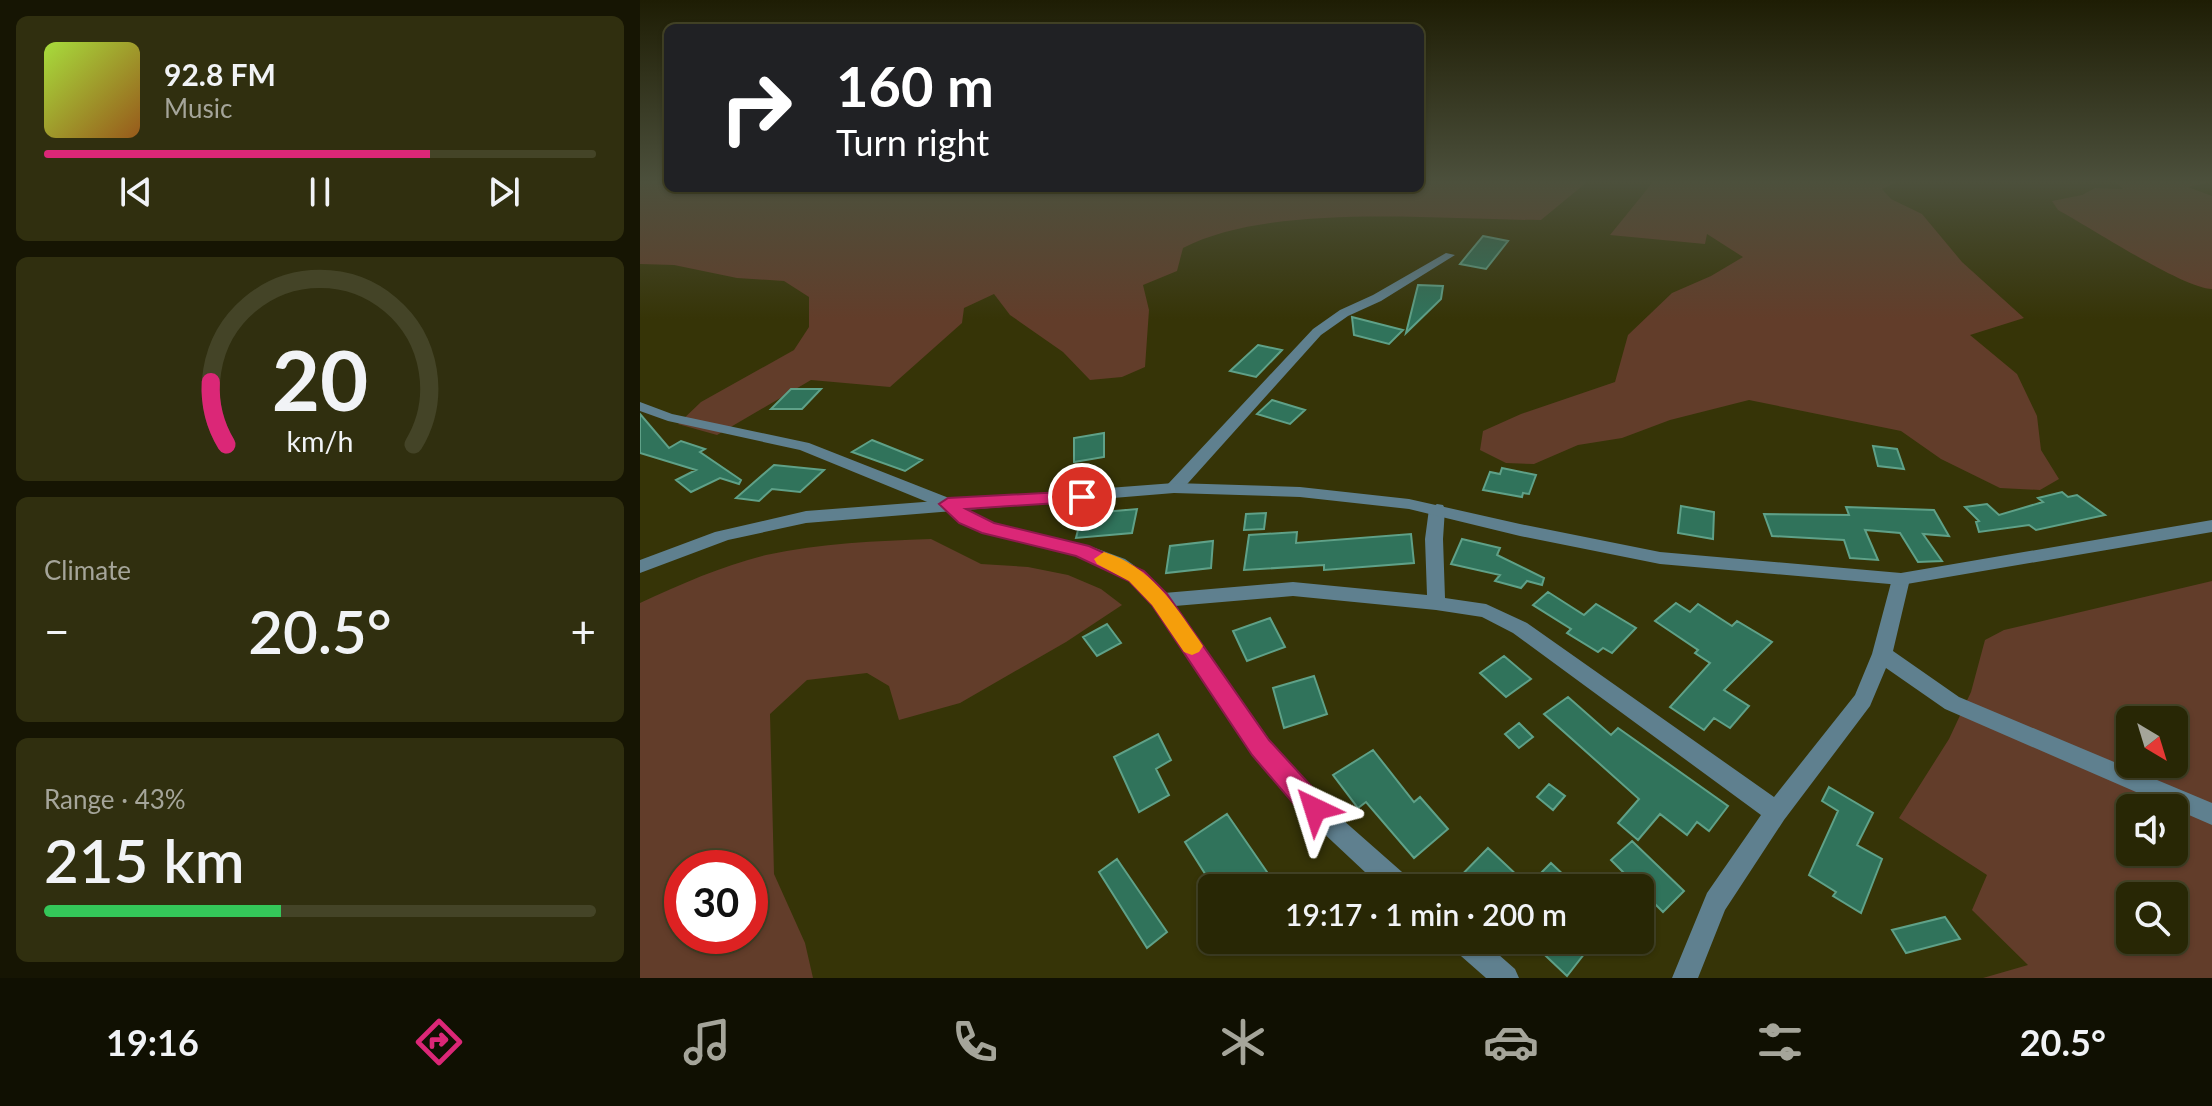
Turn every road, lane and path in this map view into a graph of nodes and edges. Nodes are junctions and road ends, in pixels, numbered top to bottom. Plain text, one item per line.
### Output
1 (1450, 255) dead end
2 (640, 406) edge
3 (1174, 488) junction
4 (948, 504) junction
5 (1437, 509) junction
6 (2212, 526) edge
7 (640, 567) edge
8 (1901, 579) junction
9 (1160, 600) junction
10 (1436, 603) junction
11 (1882, 654) junction
12 (1776, 812) junction
13 (2212, 814) edge
14 (1385, 874) edge
15 (1478, 954) edge
16 (1506, 978) edge
17 (1685, 978) edge

1 - 3 street
2 - 4 street
3 - 4 street
3 - 5 street
4 - 7 street
4 - 9 street
5 - 8 street
5 - 10 street
6 - 8 street
8 - 11 street
9 - 10 street
9 - 14 street
10 - 12 street
11 - 12 street
11 - 13 street
12 - 17 street
15 - 16 street

